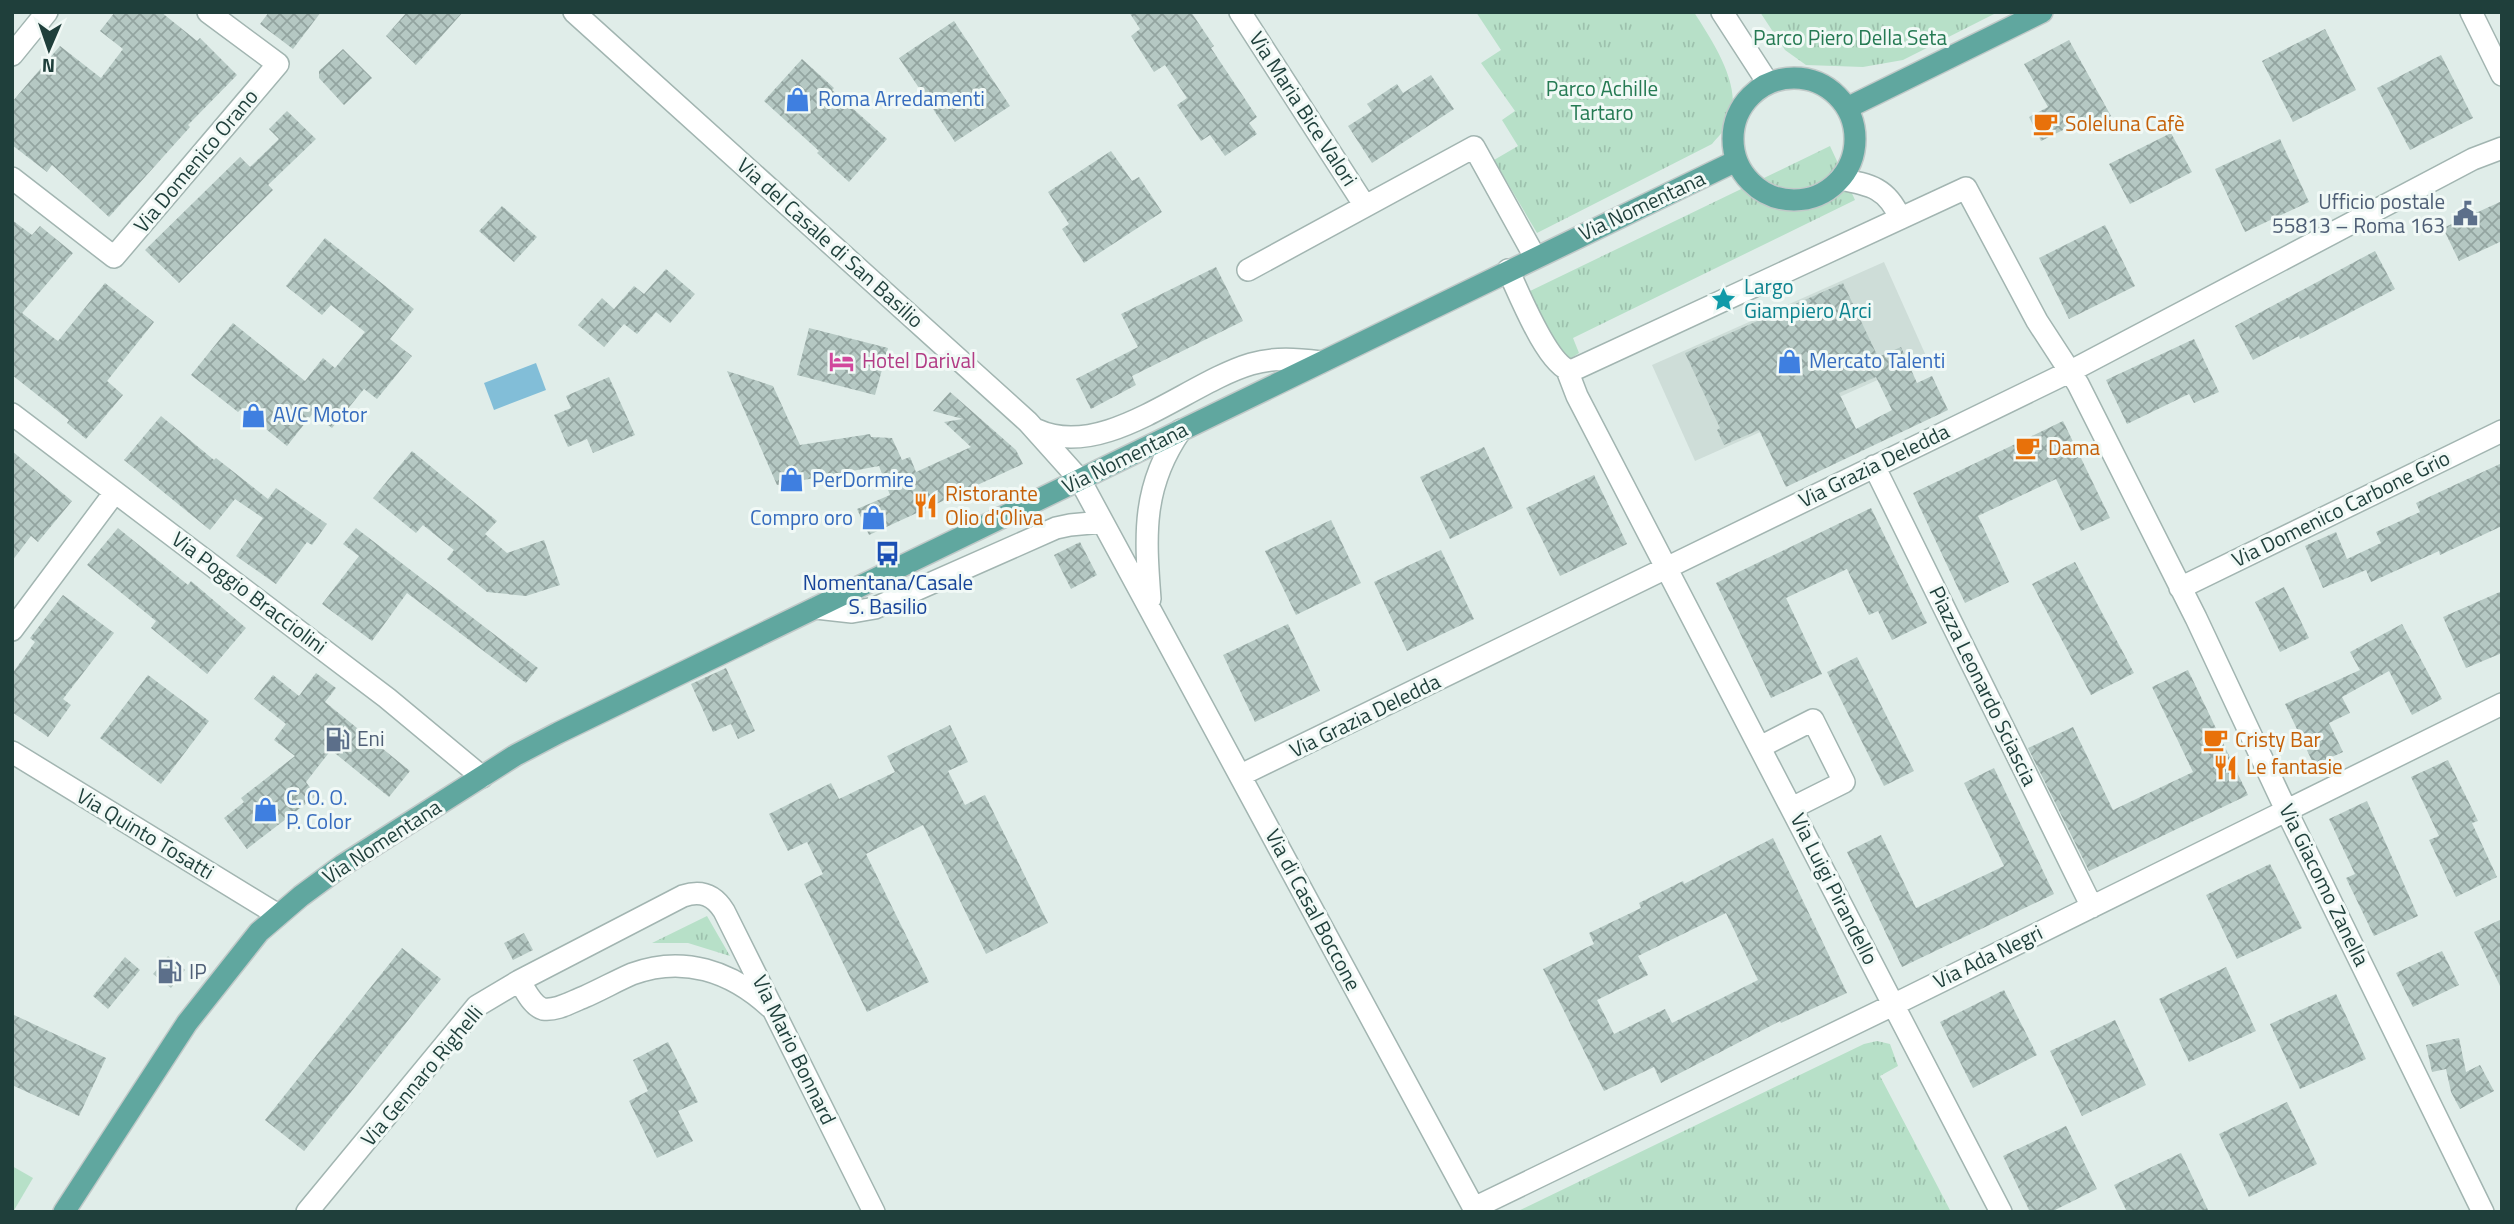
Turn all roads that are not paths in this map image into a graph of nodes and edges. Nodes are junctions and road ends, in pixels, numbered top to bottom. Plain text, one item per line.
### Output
1 (47, 12) edge
2 (208, 12) edge
3 (575, 12) edge
4 (1240, 12) edge
5 (1722, 12) edge
6 (2042, 12) edge
7 (2471, 12) edge
8 (12, 55) edge
9 (2502, 75) edge
10 (1768, 83) junction
11 (1847, 108) junction
12 (2502, 148) edge
13 (1736, 161) junction
14 (12, 178) edge
15 (1840, 179) junction
16 (1366, 206) junction
17 (1900, 218) junction
18 (1535, 257) junction
19 (1248, 270) dead end
20 (1508, 271) junction
21 (1321, 362) junction
22 (1567, 370) junction
23 (2069, 372) junction
24 (12, 414) edge
25 (1035, 429) junction
26 (1181, 430) junction
27 (2502, 431) edge
28 (1874, 466) junction
29 (1080, 480) junction
30 (115, 492) junction
31 (1102, 522) junction
32 (1666, 568) junction
33 (2180, 588) junction
34 (816, 608) junction
35 (1151, 608) junction
36 (12, 630) edge
37 (2502, 704) edge
38 (1760, 747) junction
39 (12, 752) edge
40 (1241, 775) junction
41 (482, 777) junction
42 (1793, 808) junction
43 (2287, 812) junction
44 (706, 894) joint
45 (2092, 906) junction
46 (278, 915) junction
47 (519, 981) junction
48 (1893, 1005) junction
49 (776, 1012) junction
50 (1474, 1210) edge
51 (64, 1212) edge
52 (307, 1212) edge
53 (874, 1212) edge
54 (2001, 1212) edge
55 (2483, 1212) edge

1 - 8 street
2 - 14 street, Via Domenico Orano
3 - 25 street, Via del Casale di San Basilio
4 - 16 street, Via Maria Bice Valori
5 - 10 street
6 - 11 main road
7 - 9 street
10 - 11 main road
10 - 13 main road
11 - 15 main road
12 - 23 street, Via Grazia Deledda
13 - 15 main road
13 - 18 main road, Via Nomentana
15 - 17 street
16 - 18 street, Via Maria Bice Valori
16 - 19 street, Via Maria Bice Valori
17 - 22 street
17 - 23 street
18 - 20 main road, Via Nomentana
20 - 21 main road, Via Nomentana
20 - 22 street, Via Luigi Pirandello
21 - 25 street, Via Nomentana
21 - 26 main road, Via Nomentana
22 - 32 street, Via Luigi Pirandello
23 - 28 street, Via Grazia Deledda
23 - 33 street, Via Giacomo Zanella
24 - 30 street, Via Poggio Bracciolini
25 - 29 street, Via del Casale di San Basilio
26 - 29 main road, Via Nomentana
26 - 35 street, Via di Casal Boccone
27 - 33 street, Via Domenico Carbone Grio
28 - 32 street, Via Grazia Deledda
28 - 45 street, Piazza Leonardo Sciascia
29 - 31 street, Via di Casal Boccone
29 - 34 main road, Via Nomentana
30 - 36 street
30 - 41 street, Via Poggio Bracciolini
31 - 34 street, Via Nomentana
31 - 35 street, Via di Casal Boccone
32 - 38 street, Via Luigi Pirandello
32 - 40 street, Via Grazia Deledda
33 - 43 street, Via Giacomo Zanella
34 - 41 main road, Via Nomentana
35 - 40 street, Via di Casal Boccone
37 - 43 street, Via Ada Negri
38 - 42 street, Via Luigi Pirandello
38 - 42 street
39 - 46 street, Via Quinto Tosatti
40 - 50 street, Via di Casal Boccone
41 - 46 main road, Via Nomentana
42 - 48 street, Via Luigi Pirandello
43 - 45 street, Via Ada Negri
43 - 55 street, Via Giacomo Zanella
44 - 47 street, Via Gennaro Righelli
44 - 49 street, Via Mario Bonnard
45 - 48 street, Via Ada Negri
46 - 51 main road, Via Nomentana
47 - 49 street
47 - 52 street, Via Gennaro Righelli
48 - 50 street, Via Ada Negri
48 - 54 street, Via Luigi Pirandello
49 - 53 street, Via Mario Bonnard

